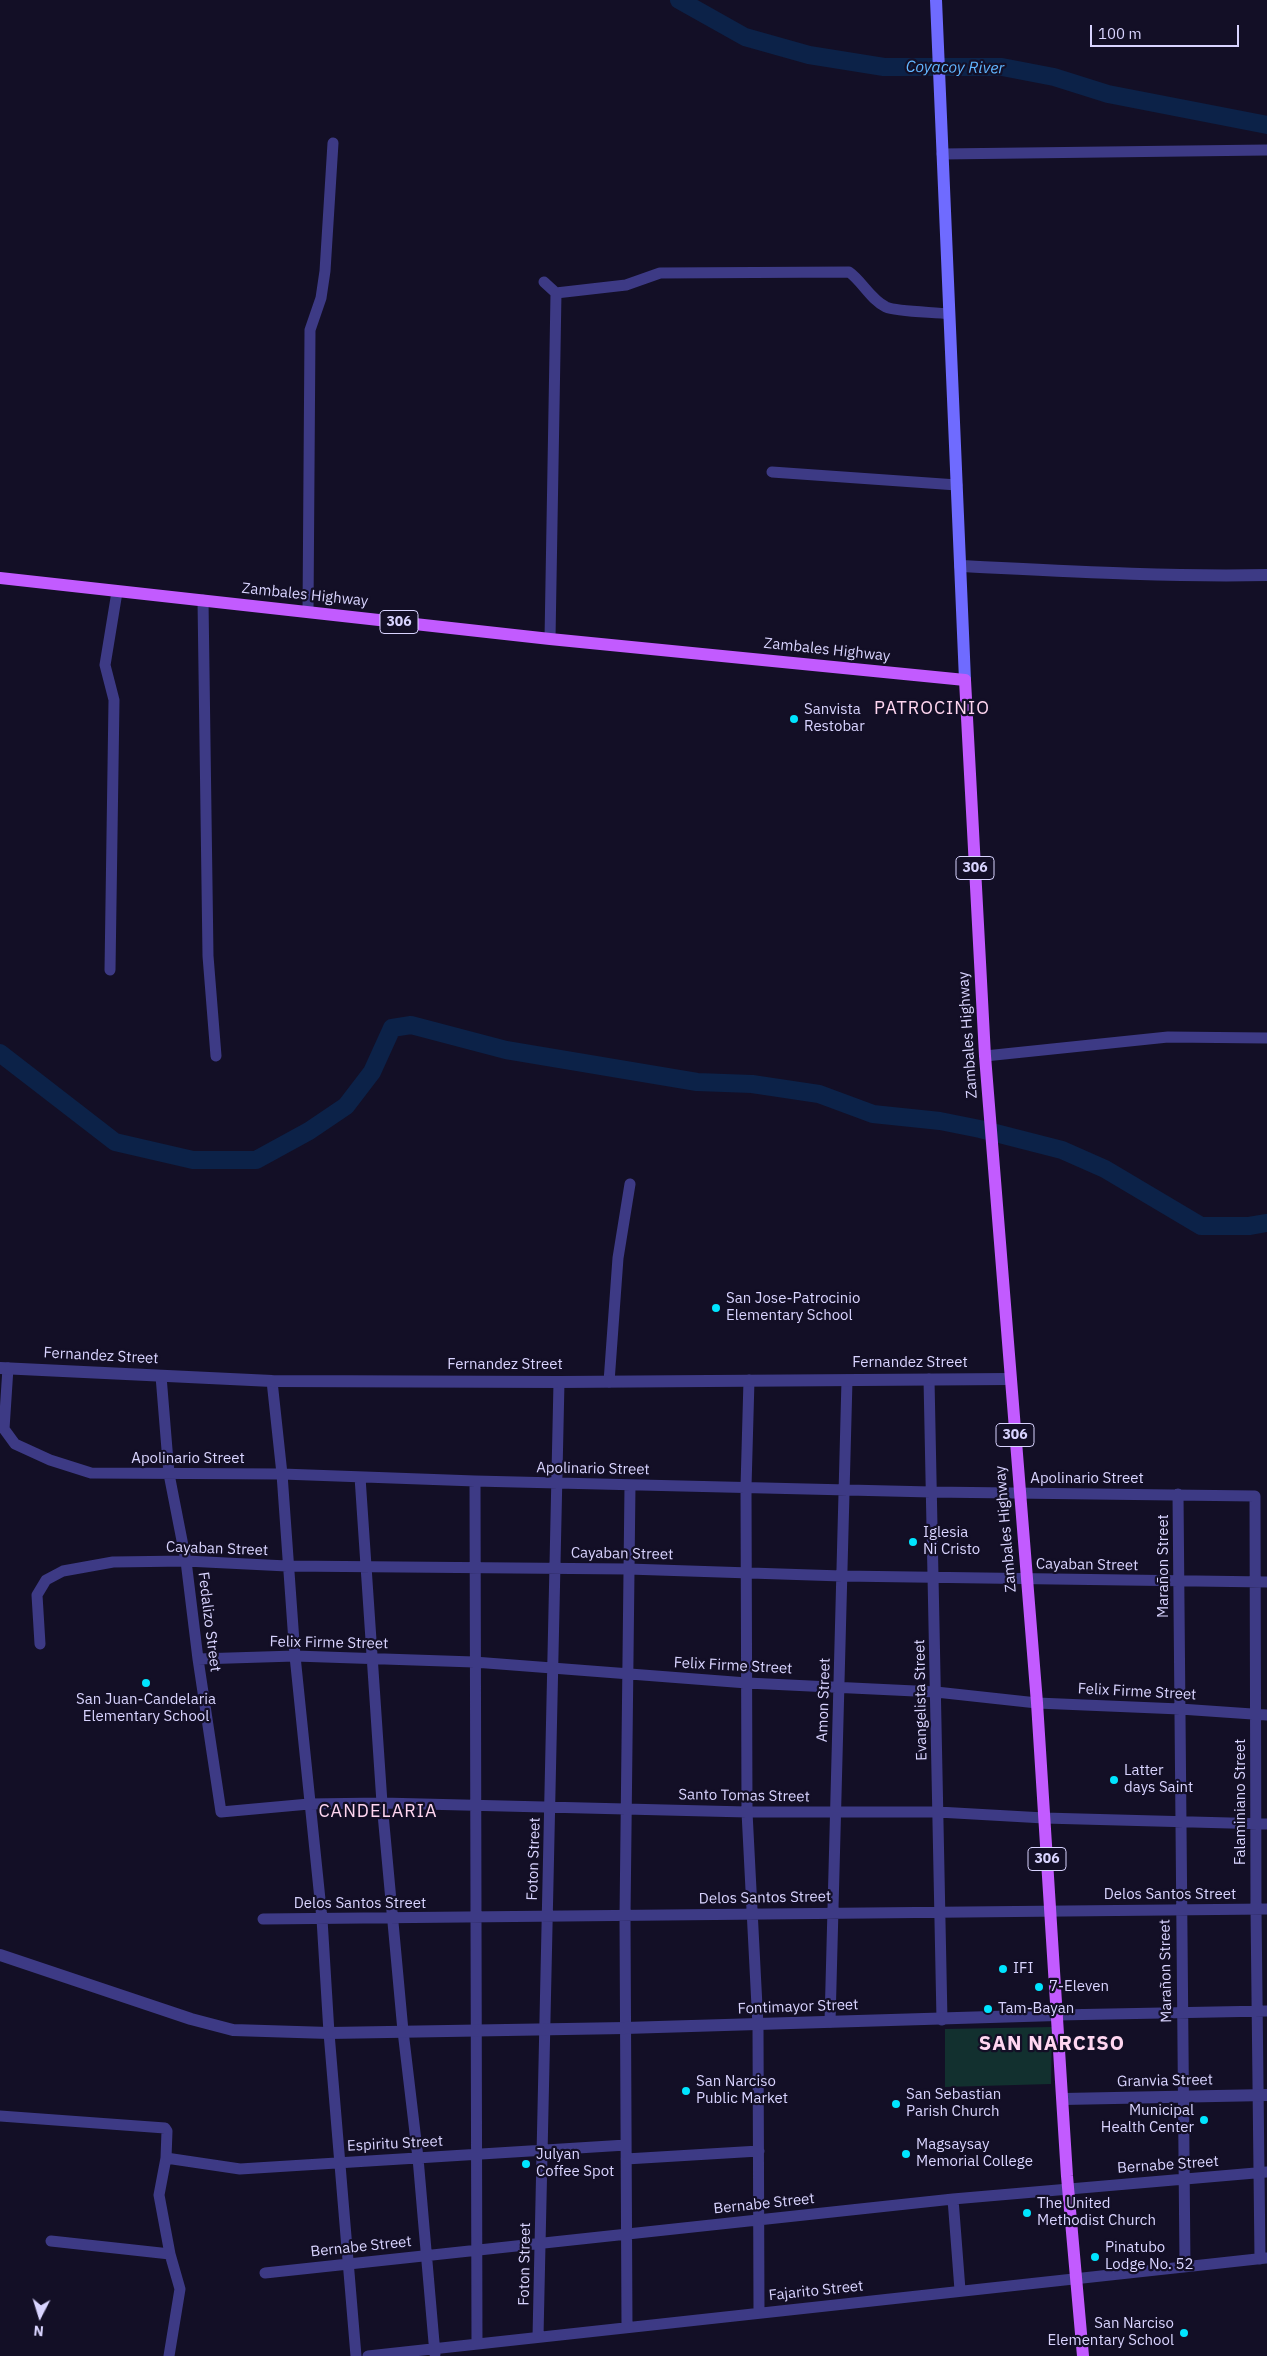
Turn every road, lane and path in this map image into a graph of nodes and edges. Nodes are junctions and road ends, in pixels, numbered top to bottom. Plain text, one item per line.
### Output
1 (936, 0) edge
2 (333, 143) dead end
3 (1267, 150) edge
4 (942, 154) junction
5 (544, 282) dead end
6 (556, 293) junction
7 (949, 314) junction
8 (772, 472) dead end
9 (957, 485) junction
10 (960, 566) junction
11 (1267, 575) edge
12 (0, 578) edge
13 (118, 592) junction
14 (203, 600) junction
15 (308, 612) junction
16 (550, 639) junction
17 (965, 680) junction
18 (110, 970) dead end
19 (1267, 1038) edge
20 (216, 1056) dead end
21 (985, 1056) junction
22 (630, 1184) dead end
23 (4, 1368) edge
24 (161, 1376) junction
25 (929, 1379) junction
26 (1010, 1379) junction
27 (749, 1380) junction
28 (847, 1380) junction
29 (272, 1381) junction
30 (559, 1382) junction
31 (609, 1382) junction
32 (169, 1474) junction
33 (282, 1474) junction
34 (360, 1477) junction
35 (476, 1481) junction
36 (557, 1483) junction
37 (630, 1485) junction
38 (746, 1487) junction
39 (844, 1490) junction
40 (931, 1492) junction
41 (1020, 1494) junction
42 (1178, 1494) junction
43 (1255, 1496) joint
44 (186, 1561) junction
45 (287, 1566) junction
46 (475, 1566) junction
47 (365, 1567) junction
48 (555, 1568) junction
49 (628, 1569) junction
50 (746, 1571) junction
51 (842, 1576) junction
52 (933, 1577) junction
53 (1027, 1579) junction
54 (1179, 1581) junction
55 (1261, 1582) edge
56 (40, 1644) dead end
57 (295, 1656) junction
58 (371, 1658) junction
59 (198, 1659) junction
60 (474, 1662) junction
61 (554, 1669) junction
62 (628, 1674) junction
63 (748, 1682) junction
64 (839, 1687) junction
65 (936, 1692) junction
66 (1037, 1703) junction
67 (1180, 1708) junction
68 (1262, 1714) edge
69 (382, 1803) junction
70 (309, 1804) junction
71 (476, 1806) junction
72 (551, 1808) junction
73 (626, 1809) junction
74 (221, 1812) joint
75 (747, 1812) junction
76 (835, 1812) junction
77 (938, 1812) junction
78 (1044, 1818) junction
79 (1181, 1822) junction
80 (1262, 1824) edge
81 (1261, 1909) edge
82 (1050, 1910) junction
83 (1180, 1910) junction
84 (940, 1911) junction
85 (832, 1912) junction
86 (752, 1913) junction
87 (625, 1917) junction
88 (394, 1918) junction
89 (476, 1918) junction
90 (547, 1918) junction
91 (263, 1919) dead end
92 (322, 1920) junction
93 (0, 1955) edge
94 (1262, 2011) edge
95 (1182, 2012) junction
96 (1058, 2015) junction
97 (942, 2020) junction
98 (830, 2022) junction
99 (758, 2026) junction
100 (625, 2028) junction
101 (545, 2029) junction
102 (476, 2030) junction
103 (403, 2031) junction
104 (329, 2033) junction
105 (1263, 2095) edge
106 (1183, 2097) junction
107 (1063, 2099) junction
108 (0, 2116) edge
109 (626, 2145) junction
110 (542, 2150) junction
111 (758, 2151) junction
112 (477, 2154) junction
113 (166, 2158) junction
114 (418, 2158) junction
115 (626, 2159) junction
116 (340, 2163) junction
117 (1263, 2173) edge
118 (1184, 2178) junction
119 (1068, 2188) junction
120 (953, 2199) junction
121 (759, 2220) junction
122 (626, 2234) junction
123 (51, 2241) dead end
124 (540, 2243) junction
125 (477, 2250) junction
126 (170, 2254) junction
127 (426, 2255) junction
128 (1263, 2258) edge
129 (348, 2264) junction
130 (1185, 2266) junction
131 (265, 2273) dead end
132 (1077, 2277) junction
133 (960, 2290) junction
134 (759, 2313) junction
135 (627, 2327) junction
136 (538, 2337) junction
137 (477, 2344) junction
138 (434, 2352) edge
139 (169, 2356) edge
140 (356, 2356) edge
141 (368, 2356) edge
142 (1084, 2356) edge

1 - 4 main road
2 - 15 street
3 - 4 street
4 - 7 main road
5 - 6 street
6 - 7 street
6 - 16 street
7 - 9 main road
8 - 9 street
9 - 10 main road
10 - 11 street
10 - 17 main road
12 - 13 main road, Zambales Highway / 306
13 - 14 main road, Zambales Highway / 306
13 - 18 street
14 - 15 main road, Zambales Highway / 306
14 - 20 street
15 - 16 main road, Zambales Highway / 306
16 - 17 main road, Zambales Highway / 306
17 - 21 main road, Zambales Highway / 306
19 - 21 street
21 - 26 main road, Zambales Highway / 306
22 - 31 street
23 - 24 street, Fernandez Street
23 - 32 street, Apolinario Street
24 - 29 street, Fernandez Street
24 - 32 street, Fedalizo Street
25 - 26 street, Fernandez Street
25 - 28 street, Fernandez Street
25 - 40 street, Evangelista Street
26 - 41 main road, Zambales Highway / 306
27 - 28 street, Fernandez Street
27 - 31 street, Fernandez Street
27 - 38 street
28 - 39 street, Amon Street
29 - 30 street, Fernandez Street
29 - 33 street
30 - 31 street, Fernandez Street
30 - 36 street, Foton Street
32 - 33 street, Apolinario Street
32 - 44 street, Fedalizo Street
33 - 34 street, Apolinario Street
33 - 45 street
34 - 35 street, Apolinario Street
34 - 47 street
35 - 36 street, Apolinario Street
35 - 46 street
36 - 37 street, Apolinario Street
36 - 48 street, Foton Street
37 - 38 street, Apolinario Street
37 - 49 street
38 - 39 street, Apolinario Street
38 - 50 street
39 - 40 street, Apolinario Street
39 - 51 street, Amon Street
40 - 41 street, Apolinario Street
40 - 52 street, Evangelista Street
41 - 42 street, Apolinario Street
41 - 53 main road, Zambales Highway / 306
42 - 43 street, Apolinario Street
42 - 54 street, Marañon Street
43 - 55 street, Falaminiano Street
44 - 45 street, Cayaban Street
44 - 56 street, Cayaban Street
44 - 59 street, Fedalizo Street
45 - 47 street, Cayaban Street
45 - 57 street
46 - 47 street, Cayaban Street
46 - 48 street, Cayaban Street
46 - 60 street
47 - 58 street
48 - 49 street, Cayaban Street
48 - 61 street, Foton Street
49 - 50 street, Cayaban Street
49 - 62 street
50 - 51 street, Cayaban Street
50 - 63 street
51 - 52 street, Cayaban Street
51 - 64 street, Amon Street
52 - 53 street, Cayaban Street
52 - 65 street, Evangelista Street
53 - 54 street, Cayaban Street
53 - 66 main road, Zambales Highway / 306
54 - 55 street, Cayaban Street
54 - 67 street, Marañon Street
55 - 68 street, Falaminiano Street
57 - 58 street, Felix Firme Street
57 - 59 street, Felix Firme Street
57 - 70 street
58 - 60 street, Felix Firme Street
58 - 69 street
59 - 74 street, Fedalizo Street
60 - 61 street, Felix Firme Street
60 - 71 street
61 - 62 street, Felix Firme Street
61 - 72 street, Foton Street
62 - 63 street, Felix Firme Street
62 - 73 street
63 - 64 street, Felix Firme Street
63 - 75 street
64 - 65 street, Felix Firme Street
64 - 76 street, Amon Street
65 - 66 street, Felix Firme Street
65 - 77 street, Evangelista Street
66 - 67 street, Felix Firme Street
66 - 78 main road, Zambales Highway / 306
67 - 68 street, Felix Firme Street
67 - 79 street, Marañon Street
68 - 80 street, Falaminiano Street
69 - 70 street, Santo Tomas Street
69 - 71 street, Santo Tomas Street
69 - 88 street
70 - 74 street, Santo Tomas Street
70 - 92 street
71 - 72 street, Santo Tomas Street
71 - 89 street
72 - 73 street, Santo Tomas Street
72 - 90 street, Foton Street
73 - 75 street, Santo Tomas Street
73 - 87 street
75 - 76 street, Santo Tomas Street
75 - 86 street
76 - 77 street, Santo Tomas Street
76 - 85 street, Amon Street
77 - 78 street, Santo Tomas Street
77 - 84 street, Evangelista Street
78 - 79 street, Santo Tomas Street
78 - 82 main road, Zambales Highway / 306
79 - 80 street, Santo Tomas Street
79 - 83 street, Marañon Street
80 - 81 street, Falaminiano Street
81 - 83 street, Delos Santos Street
81 - 94 street, Falaminiano Street
82 - 83 street, Delos Santos Street
82 - 84 street, Delos Santos Street
82 - 96 main road, Zambales Highway / 306
83 - 95 street, Marañon Street
84 - 85 street, Delos Santos Street
84 - 97 street, Evangelista Street
85 - 86 street, Delos Santos Street
85 - 98 street, Amon Street
86 - 87 street, Delos Santos Street
86 - 99 street
87 - 90 street, Delos Santos Street
87 - 100 street
88 - 89 street, Delos Santos Street
88 - 92 street, Delos Santos Street
88 - 103 street
89 - 90 street, Delos Santos Street
89 - 102 street
90 - 101 street, Foton Street
91 - 92 street, Delos Santos Street
92 - 104 street
93 - 104 street, Fontimayor Street
94 - 95 street, Fontimayor Street
94 - 105 street, Falaminiano Street
95 - 96 street, Fontimayor Street
95 - 106 street, Marañon Street
96 - 97 street, Fontimayor Street
96 - 107 main road, Zambales Highway / 306
97 - 98 street, Fontimayor Street
98 - 99 street, Fontimayor Street
99 - 100 street, Fontimayor Street
99 - 111 street
100 - 101 street, Fontimayor Street
100 - 109 street
101 - 102 street, Fontimayor Street
101 - 110 street, Foton Street
102 - 103 street, Fontimayor Street
102 - 112 street
103 - 104 street, Fontimayor Street
103 - 114 street
104 - 116 street
105 - 106 street, Granvia Street
105 - 117 street, Falaminiano Street
106 - 107 street, Granvia Street
106 - 118 street, Marañon Street
107 - 119 main road, Zambales Highway / 306
108 - 113 street
109 - 110 street, Espiritu Street
109 - 115 street
110 - 112 street, Espiritu Street
110 - 124 street, Foton Street
111 - 115 street
111 - 121 street
112 - 114 street, Espiritu Street
112 - 125 street
113 - 116 street, Espiritu Street
113 - 126 street
114 - 116 street, Espiritu Street
114 - 127 street
115 - 122 street
116 - 129 street
117 - 118 street, Bernabe Street
117 - 128 street, Falaminiano Street
118 - 119 street, Bernabe Street
118 - 130 street, Marañon Street
119 - 120 street, Bernabe Street
119 - 132 main road, Zambales Highway / 306
120 - 121 street, Bernabe Street
120 - 133 street
121 - 122 street, Bernabe Street
121 - 134 street
122 - 124 street, Bernabe Street
122 - 135 street
123 - 126 street
124 - 125 street, Bernabe Street
124 - 136 street, Foton Street
125 - 127 street, Bernabe Street
125 - 137 street
126 - 139 street
127 - 129 street, Bernabe Street
127 - 138 street
128 - 130 street, Fajarito Street
129 - 131 street, Bernabe Street
129 - 140 street
130 - 132 street, Fajarito Street
132 - 133 street, Fajarito Street
132 - 142 main road, Zambales Highway / 306
133 - 134 street, Fajarito Street
134 - 135 street, Fajarito Street
135 - 136 street, Fajarito Street
136 - 137 street, Fajarito Street
137 - 138 street, Fajarito Street
138 - 141 street, Fajarito Street

